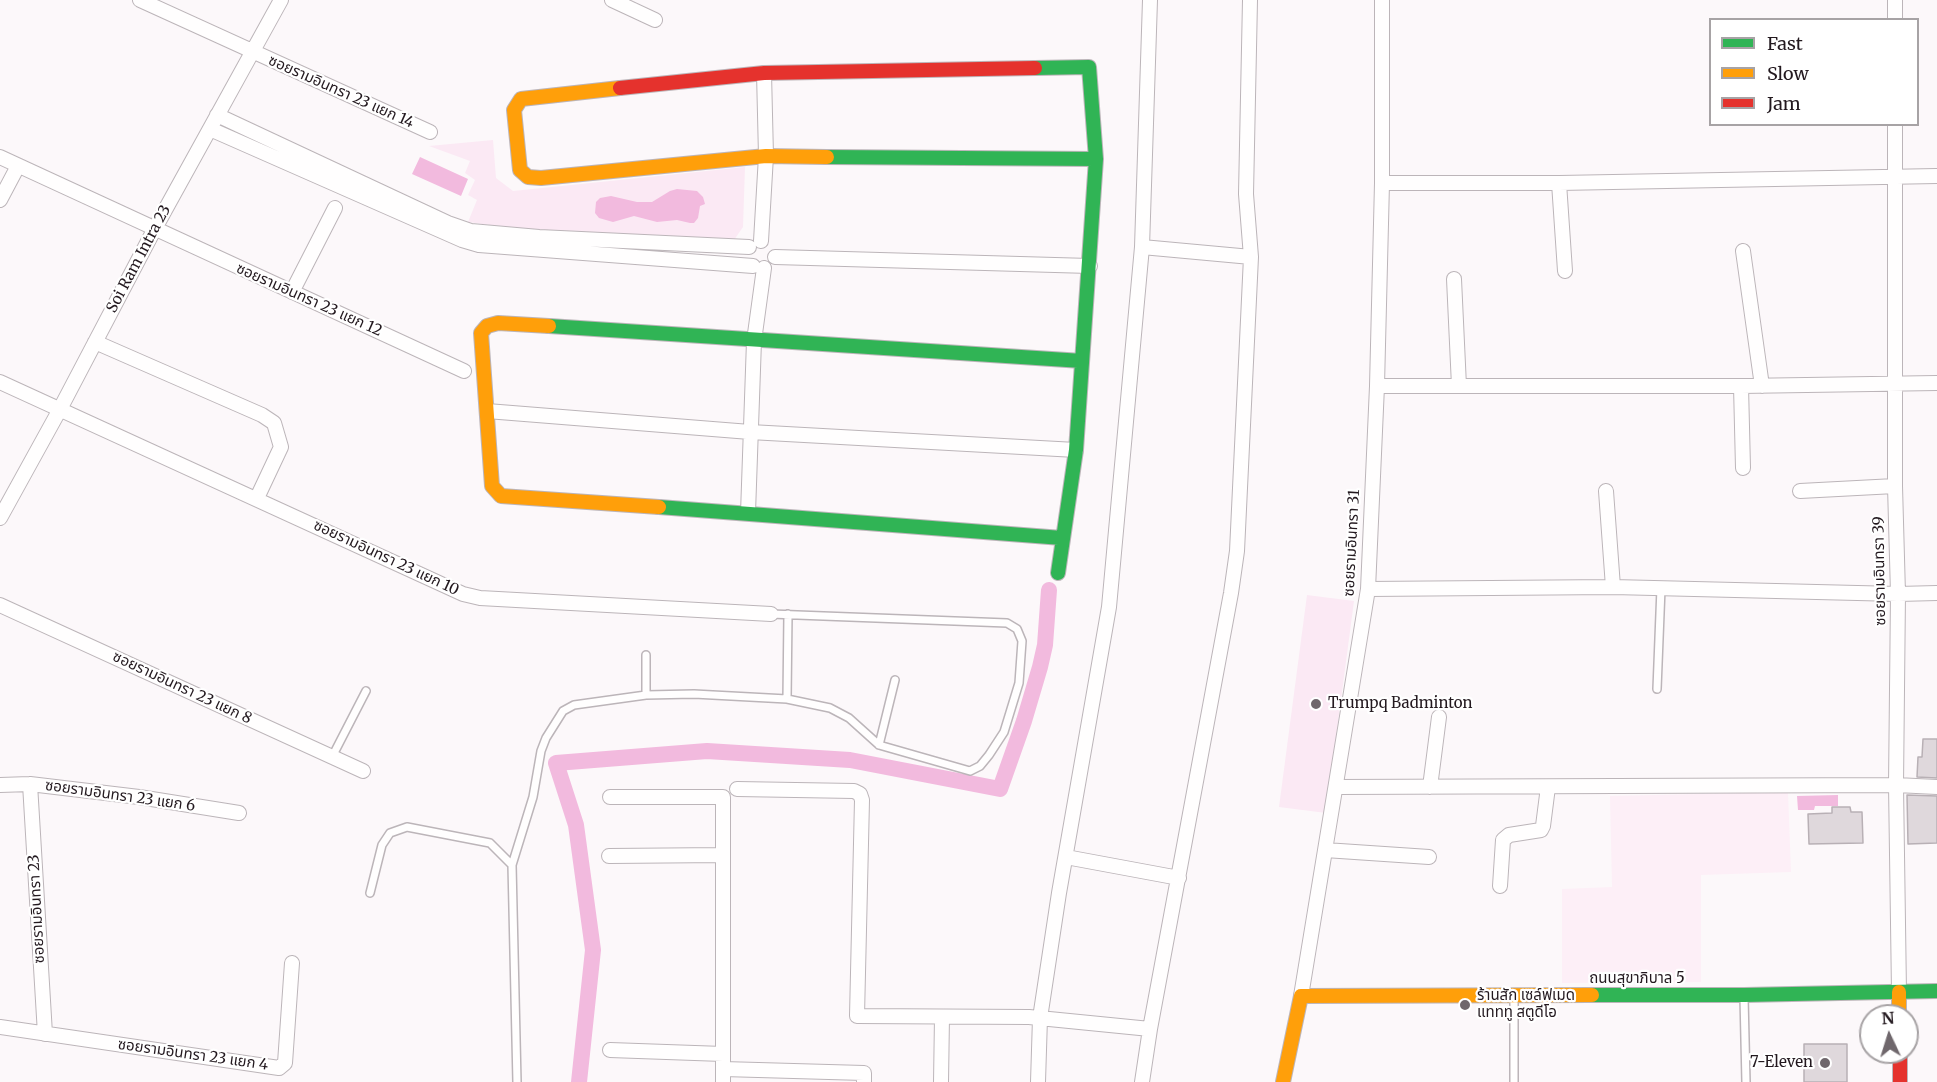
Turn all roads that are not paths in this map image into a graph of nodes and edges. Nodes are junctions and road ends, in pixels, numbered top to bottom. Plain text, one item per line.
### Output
1 (140, 0) edge
2 (281, 0) edge
3 (612, 0) edge
4 (1150, 0) edge
5 (1250, 0) edge
6 (1382, 0) edge
7 (1895, 0) edge
8 (1895, 18) edge
9 (655, 20) dead end
10 (252, 51) junction
11 (764, 73) junction
12 (218, 115) junction
13 (1895, 126) edge
14 (210, 129) junction
15 (430, 132) dead end
16 (766, 156) junction
17 (0, 157) edge
18 (1096, 159) junction
19 (18, 166) junction
20 (1937, 176) edge
21 (1895, 177) junction
22 (1382, 183) junction
23 (1559, 183) junction
24 (0, 200) edge
25 (335, 208) dead end
26 (154, 230) junction
27 (755, 244) junction
28 (1142, 247) junction
29 (1743, 251) dead end
30 (775, 256) junction
31 (1251, 257) junction
32 (1090, 266) junction
33 (758, 267) junction
34 (1565, 272) dead end
35 (1454, 279) dead end
36 (292, 292) junction
37 (754, 341) junction
38 (95, 342) junction
39 (1082, 361) junction
40 (464, 371) dead end
41 (0, 382) edge
42 (1937, 383) edge
43 (1895, 384) junction
44 (1377, 386) junction
45 (1459, 386) junction
46 (1741, 386) junction
47 (1762, 386) junction
48 (59, 411) junction
49 (487, 411) junction
50 (750, 432) junction
51 (1076, 450) junction
52 (1743, 468) dead end
53 (1895, 486) junction
54 (1606, 491) dead end
55 (1800, 491) dead end
56 (257, 498) junction
57 (748, 513) junction
58 (0, 518) edge
59 (1062, 538) junction
60 (1058, 573) dead end
61 (1613, 587) junction
62 (1661, 588) junction
63 (1368, 589) junction
64 (1937, 593) edge
65 (1898, 594) junction
66 (0, 605) edge
67 (771, 614) joint
68 (788, 614) junction
69 (646, 655) dead end
70 (895, 680) dead end
71 (1657, 689) dead end
72 (366, 691) dead end
73 (646, 695) junction
74 (787, 699) junction
75 (1439, 717) dead end
76 (879, 745) junction
77 (332, 757) junction
78 (363, 771) dead end
79 (30, 784) junction
80 (0, 785) edge
81 (1896, 785) junction
82 (1336, 787) junction
83 (1430, 787) junction
84 (1548, 787) junction
85 (1937, 788) edge
86 (737, 789) dead end
87 (610, 797) dead end
88 (239, 813) dead end
89 (1325, 850) junction
90 (723, 855) junction
91 (609, 856) dead end
92 (1066, 857) junction
93 (1429, 857) dead end
94 (512, 865) junction
95 (1179, 878) junction
96 (1500, 886) dead end
97 (370, 893) dead end
98 (292, 963) dead end
99 (1937, 991) edge
100 (1899, 992) junction
101 (1744, 994) junction
102 (1301, 996) junction
103 (1514, 996) junction
104 (1899, 1004) edge
105 (942, 1017) junction
106 (1040, 1018) junction
107 (0, 1027) edge
108 (1150, 1029) junction
109 (45, 1034) junction
110 (609, 1050) dead end
111 (723, 1054) junction
112 (1900, 1064) edge
113 (723, 1075) edge
114 (517, 1082) edge
115 (864, 1082) edge
116 (941, 1082) edge
117 (1038, 1082) edge
118 (1142, 1082) edge
119 (1283, 1082) edge
120 (1514, 1082) edge
121 (1746, 1082) edge
122 (1900, 1082) edge

1 - 10 street, ซอยรามอินทรา 23 แยก 14
2 - 10 street, Soi Ram Intra 23
3 - 9 street
4 - 28 street
5 - 31 street
6 - 22 street, ซอยรามอินทรา 31
7 - 8 street
10 - 12 street, Soi Ram Intra 23
10 - 15 street, ซอยรามอินทรา 23 แยก 14
11 - 16 street
11 - 16 street
11 - 18 street
12 - 14 street, Soi Ram Intra 23
12 - 27 street
13 - 21 street, ซอยรามอินทรา 39
14 - 26 street, Soi Ram Intra 23
14 - 33 street
16 - 18 street
16 - 27 street
17 - 19 street, ซอยรามอินทรา 23 แยก 12
18 - 32 street
19 - 24 street
19 - 26 street, ซอยรามอินทรา 23 แยก 12
20 - 21 street
21 - 23 street
21 - 43 street, ซอยรามอินทรา 39
22 - 23 street
22 - 44 street, ซอยรามอินทรา 31
23 - 34 street
25 - 36 street
26 - 36 street, ซอยรามอินทรา 23 แยก 12
26 - 38 street, Soi Ram Intra 23
27 - 30 street
27 - 33 street
28 - 31 street
28 - 92 street
29 - 47 street
30 - 32 street
30 - 33 street
31 - 95 street
32 - 39 street
33 - 37 street
35 - 45 street
36 - 40 street, ซอยรามอินทรา 23 แยก 12
37 - 39 street
37 - 49 street
37 - 50 street
38 - 48 street, Soi Ram Intra 23
38 - 56 street
39 - 51 street
41 - 48 street, ซอยรามอินทรา 23 แยก 10
42 - 43 street
43 - 47 street
43 - 53 street, ซอยรามอินทรา 39
44 - 45 street
44 - 63 street, ซอยรามอินทรา 31
45 - 46 street
46 - 47 street
46 - 52 street
48 - 56 street, ซอยรามอินทรา 23 แยก 10
48 - 58 street, Soi Ram Intra 23
49 - 50 street
49 - 57 street
50 - 51 street
50 - 57 street
51 - 59 street
53 - 55 street
53 - 65 street, ซอยรามอินทรา 39
54 - 61 street
56 - 67 street, ซอยรามอินทรา 23 แยก 10
57 - 59 street
59 - 60 street
61 - 62 street
61 - 63 street
62 - 65 street
62 - 71 lane
63 - 82 street, ซอยรามอินทรา 31
64 - 65 street
65 - 81 street, ซอยรามอินทรา 39
66 - 77 street, ซอยรามอินทรา 23 แยก 8
67 - 68 lane
68 - 74 lane
68 - 76 lane
69 - 73 lane
70 - 76 lane
72 - 77 lane
73 - 74 lane
73 - 94 lane
74 - 76 lane
75 - 83 street
77 - 78 street, ซอยรามอินทรา 23 แยก 8
79 - 80 street, ซอยรามอินทรา 23 แยก 6
79 - 88 street, ซอยรามอินทรา 23 แยก 6
79 - 109 street, ซอยรามอินทรา 23
81 - 84 street
81 - 85 street
81 - 100 street, ซอยรามอินทรา 39
82 - 83 street
82 - 89 street, ซอยรามอินทรา 31
83 - 84 street
84 - 96 street
86 - 105 street
87 - 90 street
89 - 93 street
89 - 102 street, ซอยรามอินทรา 31
90 - 91 street
90 - 111 street
92 - 95 street
92 - 106 street
94 - 97 lane
94 - 114 lane
95 - 108 street
98 - 109 street, ซอยรามอินทรา 23 แยก 4
99 - 100 street, ถนนสุขาภิบาล 5
100 - 101 street, ถนนสุขาภิบาล 5
100 - 104 street, ซอยรามอินทรา 39
101 - 103 street, ถนนสุขาภิบาล 5
101 - 121 lane
102 - 103 street, ถนนสุขาภิบาล 5
102 - 119 street, ซอยรามอินทรา 31
103 - 120 lane
105 - 106 street
105 - 116 street
106 - 108 street
106 - 117 street
107 - 109 street, ซอยรามอินทรา 23 แยก 4
108 - 118 street
110 - 111 street
111 - 113 street
112 - 122 street
113 - 115 street

